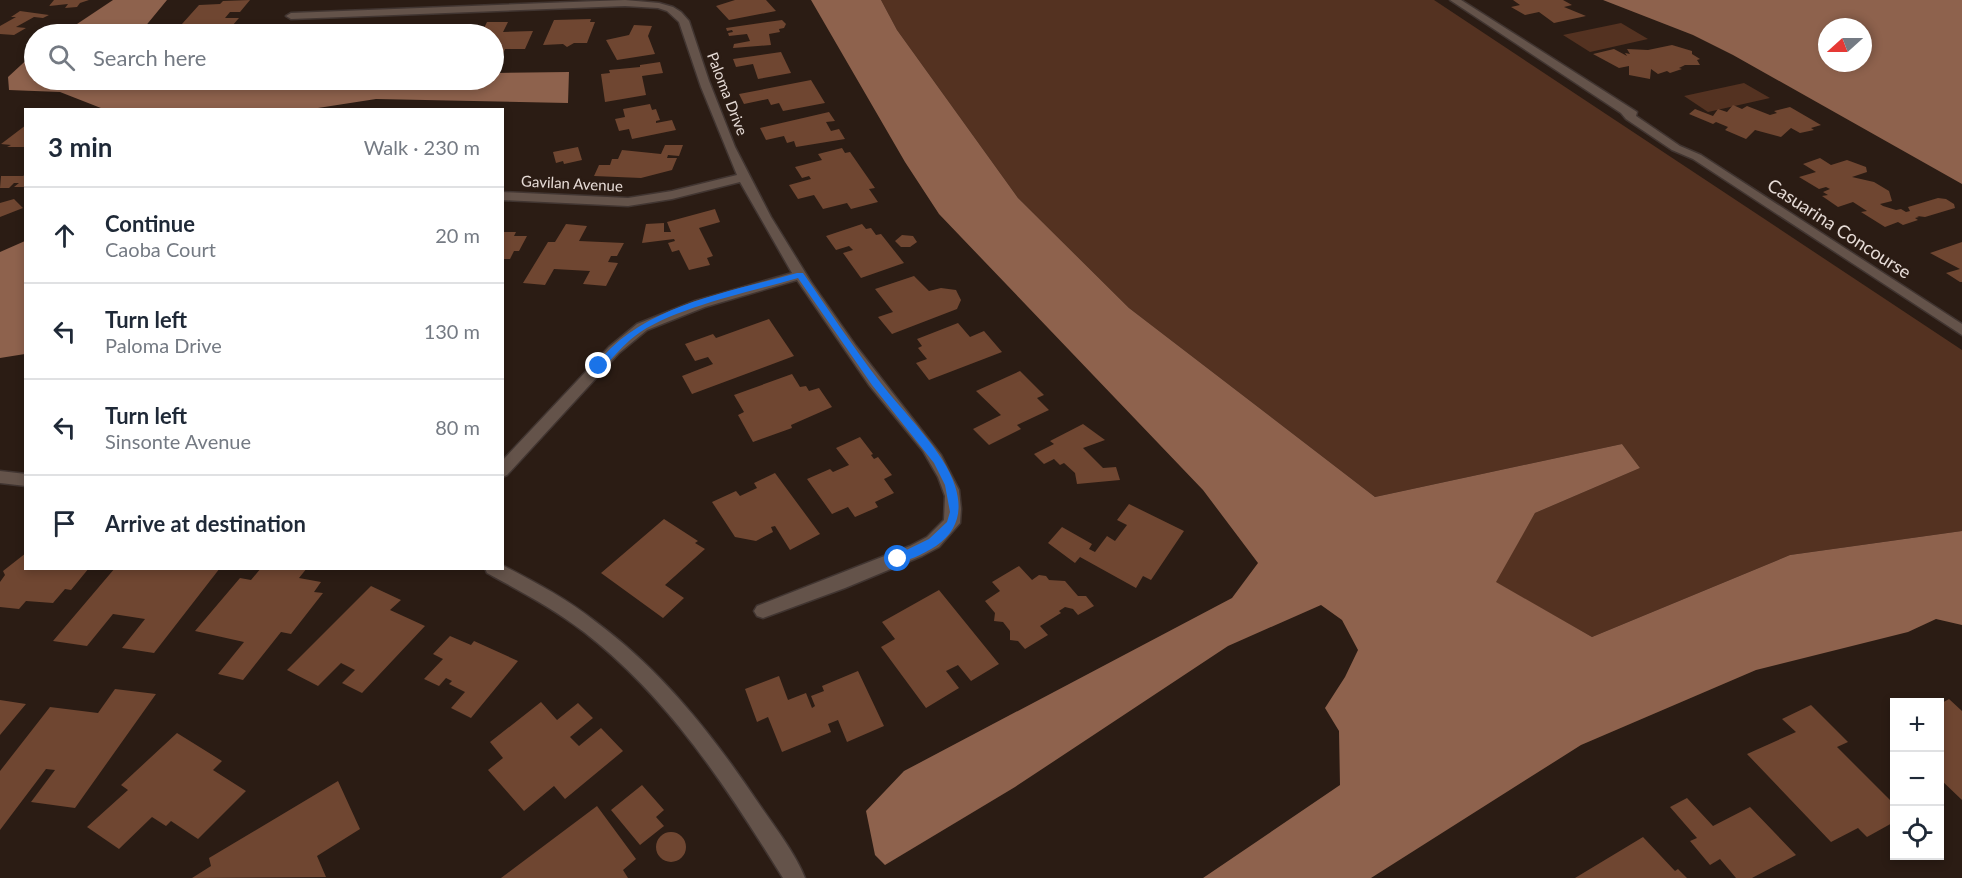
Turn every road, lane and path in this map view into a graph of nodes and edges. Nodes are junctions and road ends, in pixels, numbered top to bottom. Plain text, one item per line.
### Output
1 (1455, 0) edge
2 (291, 16) dead end
3 (745, 177) junction
4 (504, 196) edge
5 (800, 275) junction
6 (1962, 330) edge
7 (504, 469) edge
8 (0, 477) edge
9 (24, 480) edge
10 (497, 570) edge
11 (762, 611) dead end
12 (795, 878) edge

1 - 6 street, Casuarina Concourse
2 - 3 street, Paloma Drive
3 - 4 street, Gavilan Avenue
3 - 5 street, Paloma Drive
5 - 7 street
5 - 11 street, Paloma Drive
8 - 9 street
10 - 12 street

